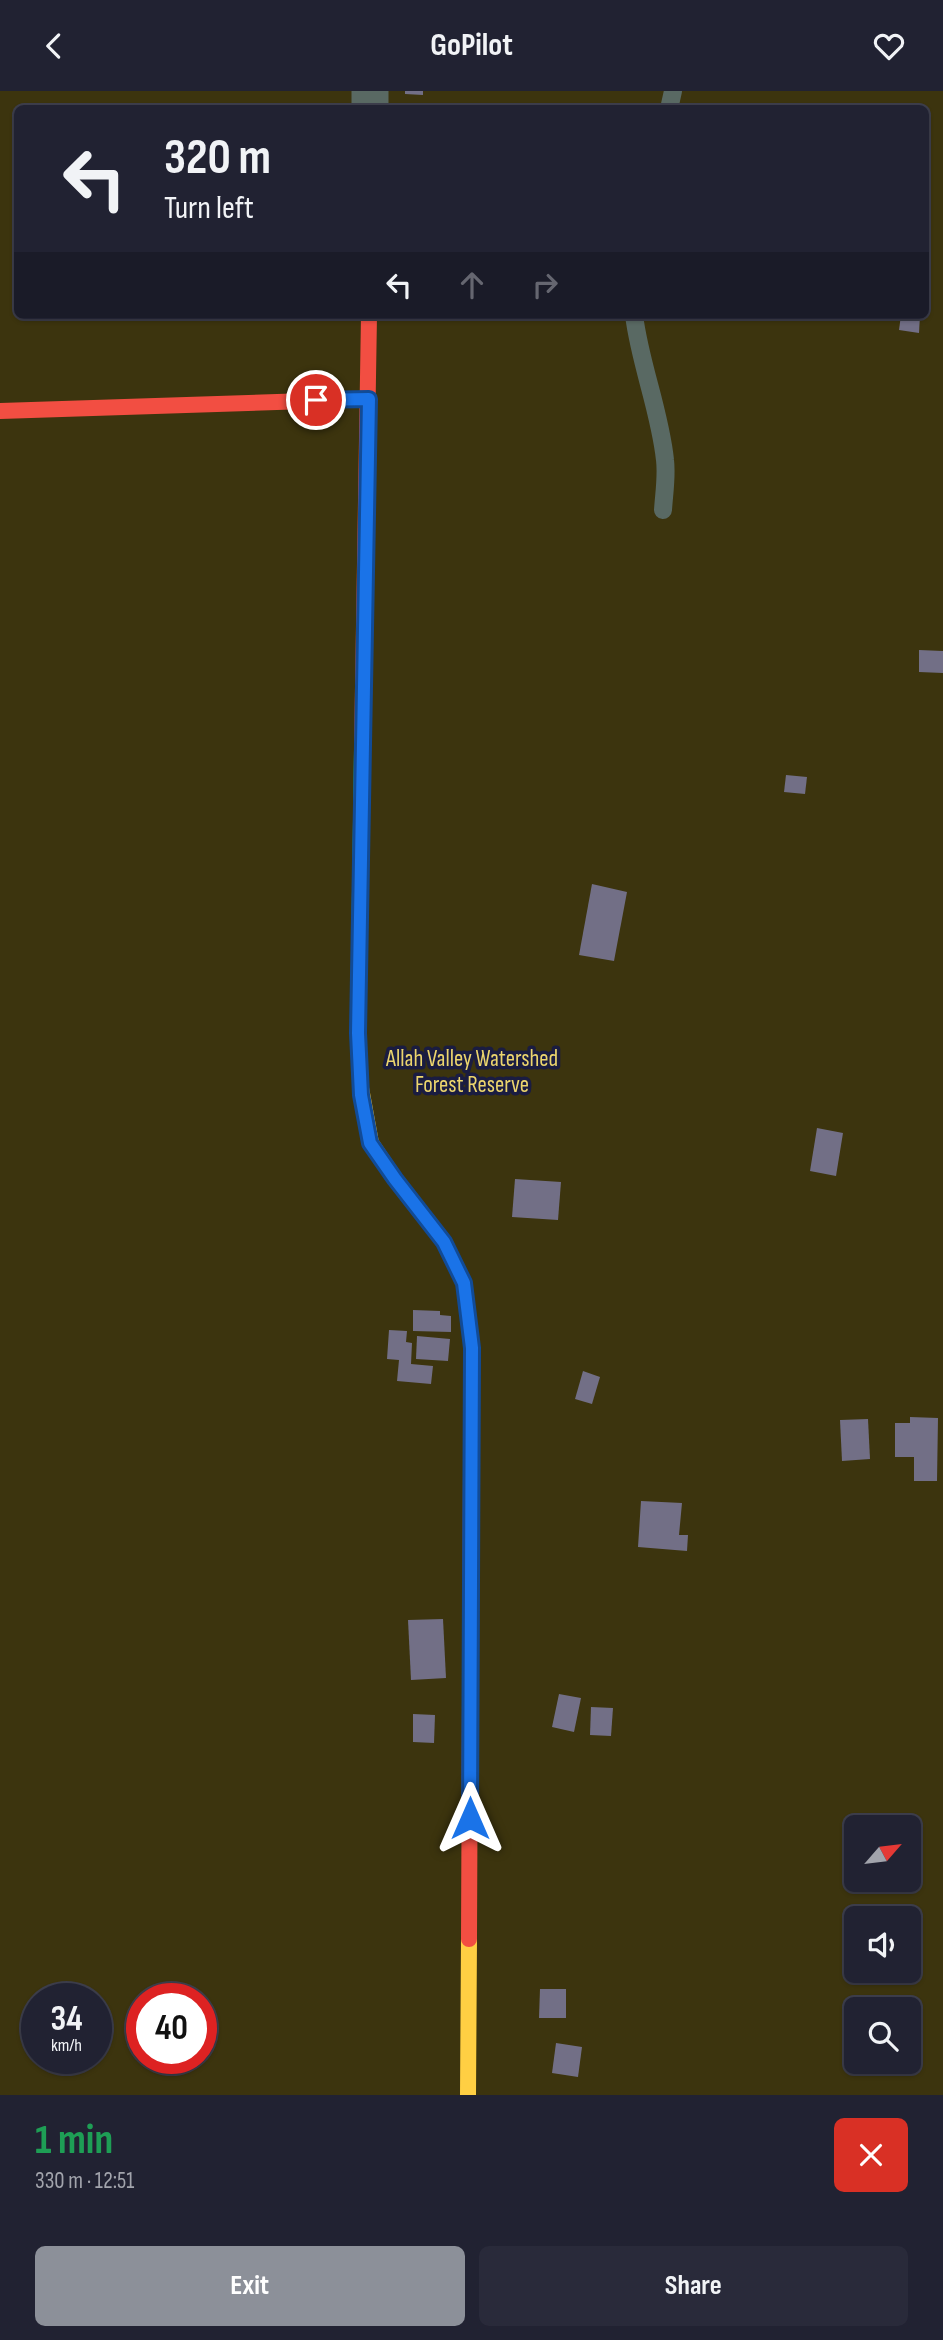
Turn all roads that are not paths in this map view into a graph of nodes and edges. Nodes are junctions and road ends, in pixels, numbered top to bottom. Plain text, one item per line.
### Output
1 (369, 319) edge
2 (635, 319) edge
3 (369, 399) junction
4 (0, 411) edge
5 (663, 510) dead end
6 (468, 2095) edge

1 - 3 street
2 - 5 lane
3 - 4 street
3 - 6 street

